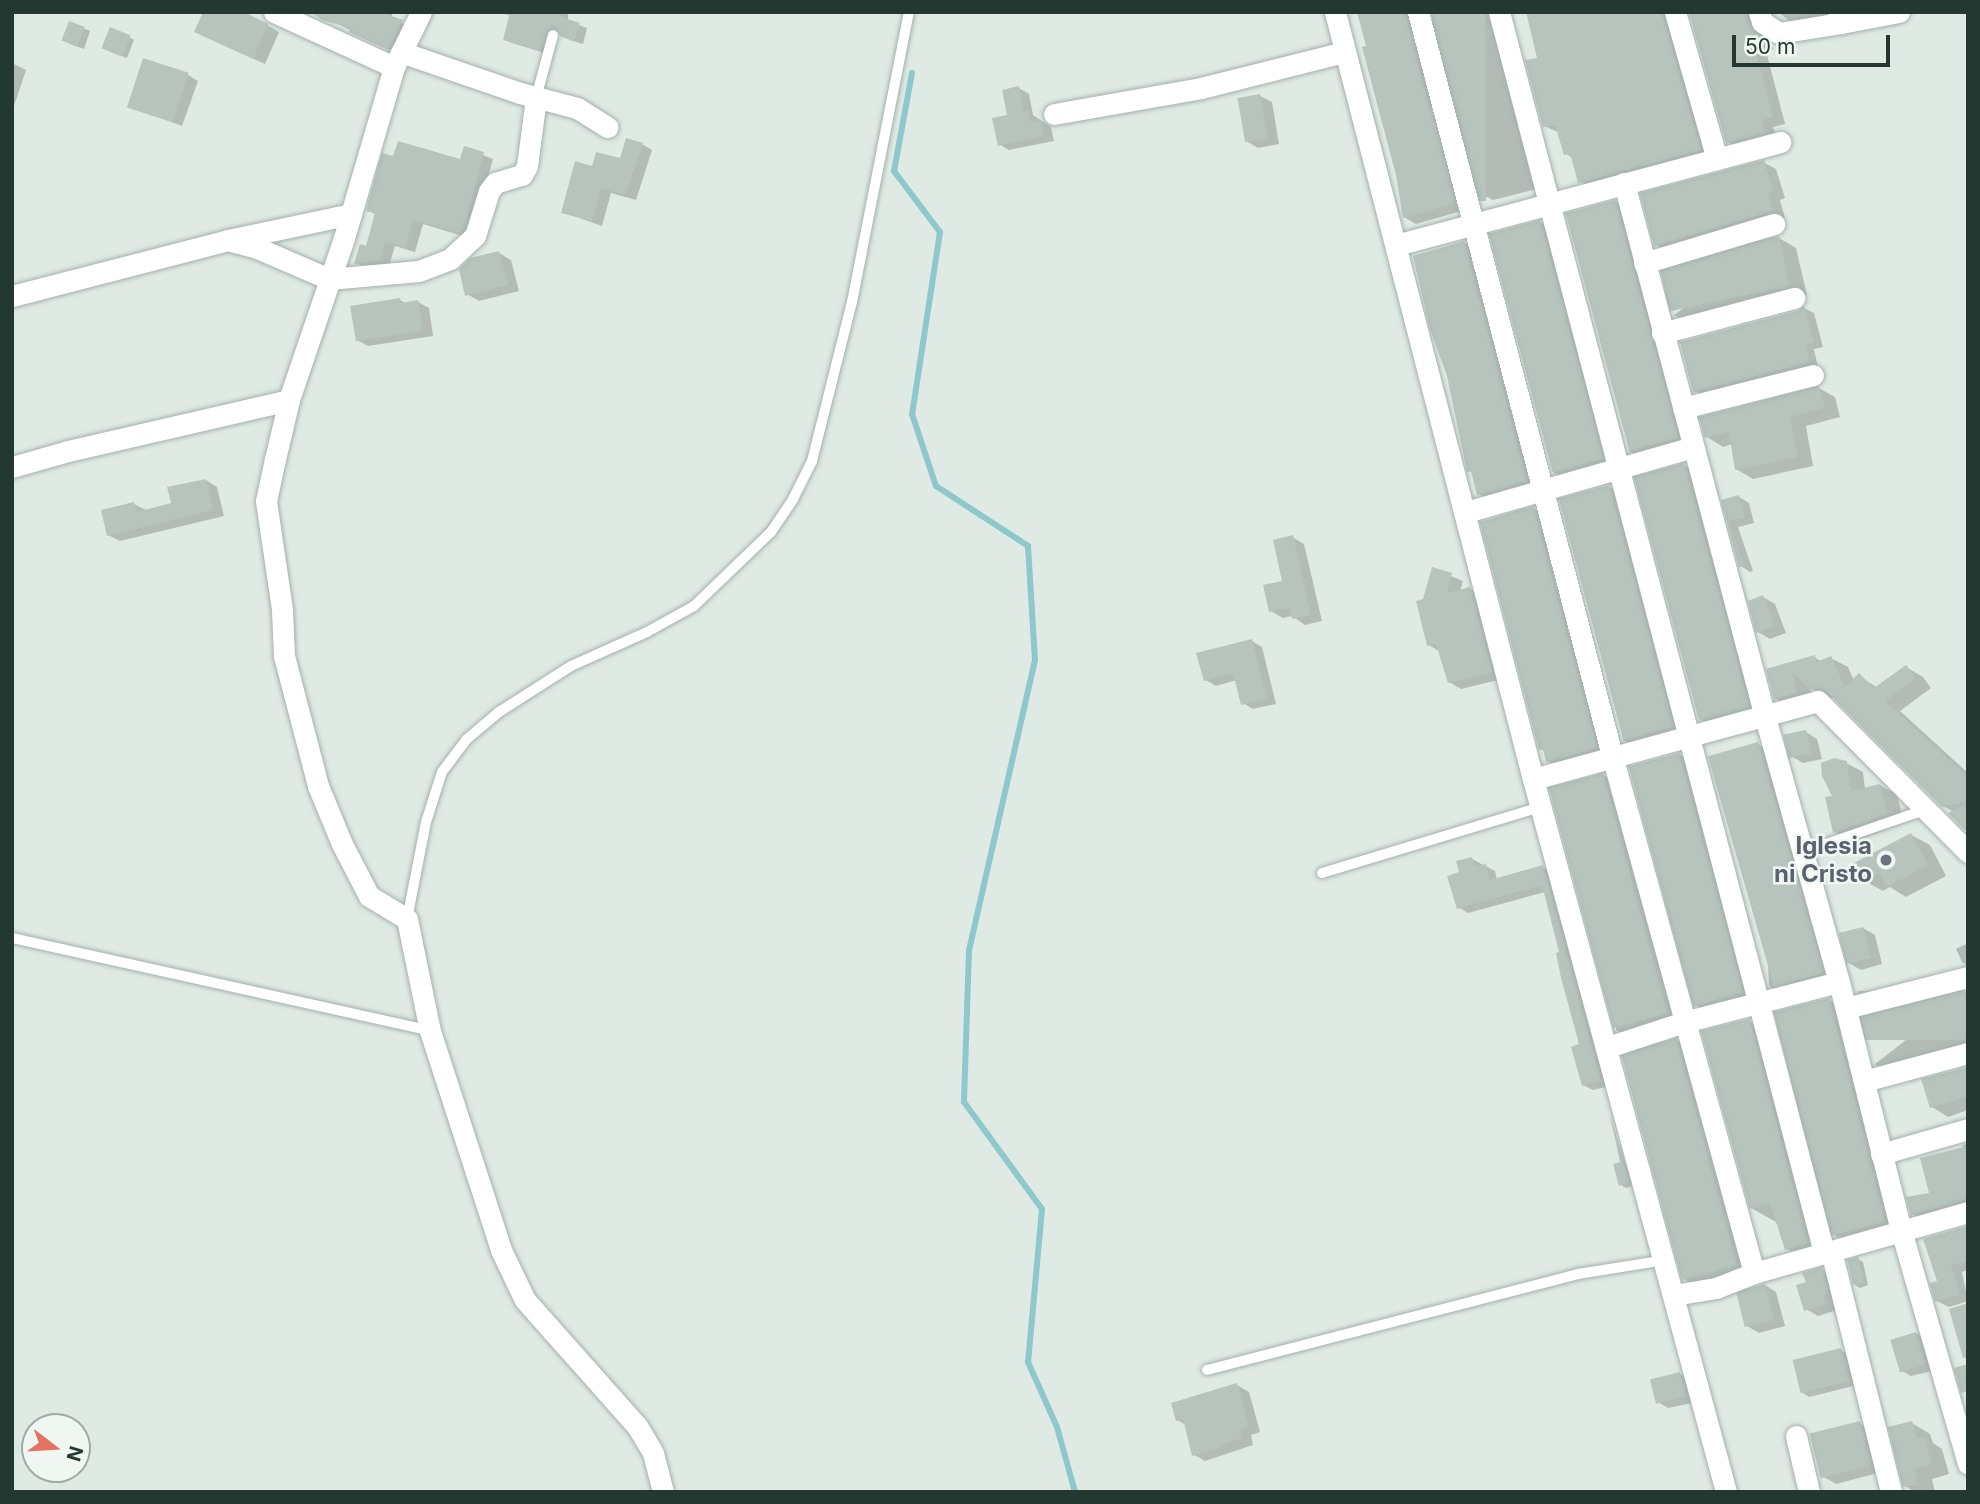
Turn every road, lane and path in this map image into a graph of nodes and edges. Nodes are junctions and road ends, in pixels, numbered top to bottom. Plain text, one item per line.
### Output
1 (274, 12) edge
2 (421, 12) edge
3 (909, 12) edge
4 (1335, 12) edge
5 (1418, 12) edge
6 (1500, 12) edge
7 (1675, 12) edge
8 (1759, 12) edge
9 (1899, 12) edge
10 (1840, 18) edge
11 (553, 35) dead end
12 (1344, 51) junction
13 (398, 60) junction
14 (536, 98) junction
15 (1054, 114) dead end
16 (607, 127) dead end
17 (1780, 142) dead end
18 (1717, 159) junction
19 (1624, 183) junction
20 (1549, 203) junction
21 (351, 214) junction
22 (1474, 222) junction
23 (1774, 224) dead end
24 (228, 240) junction
25 (1396, 245) junction
26 (1644, 263) junction
27 (329, 279) junction
28 (12, 296) edge
29 (1794, 299) dead end
30 (1662, 333) junction
31 (1813, 375) dead end
32 (289, 400) junction
33 (1683, 408) junction
34 (1693, 447) junction
35 (12, 467) edge
36 (1616, 467) junction
37 (1544, 488) junction
38 (1466, 512) junction
39 (1765, 717) junction
40 (1687, 738) junction
41 (1613, 759) junction
42 (1533, 779) junction
43 (1541, 807) junction
44 (1924, 810) junction
45 (1803, 852) junction
46 (1968, 852) edge
47 (1322, 873) dead end
48 (407, 919) junction
49 (12, 938) edge
50 (1968, 977) edge
51 (1839, 982) junction
52 (1760, 1002) junction
53 (1846, 1008) junction
54 (1684, 1022) junction
55 (430, 1031) junction
56 (1608, 1047) junction
57 (1968, 1053) edge
58 (1864, 1081) junction
59 (1968, 1129) edge
60 (1881, 1154) junction
61 (1968, 1212) edge
62 (1901, 1230) junction
63 (1828, 1252) junction
64 (1665, 1259) junction
65 (1754, 1273) junction
66 (1674, 1295) junction
67 (1208, 1370) dead end
68 (1796, 1436) dead end
69 (1968, 1464) edge
70 (663, 1492) edge
71 (1726, 1492) edge
72 (1809, 1492) edge
73 (1891, 1492) edge

1 - 13 street
2 - 13 street
3 - 48 lane
4 - 12 street
5 - 22 street
6 - 20 street
7 - 18 street
8 - 10 street
9 - 10 street
11 - 14 lane
12 - 15 street
12 - 25 street
13 - 14 street
13 - 21 street
14 - 16 street
14 - 27 street
17 - 18 street
18 - 19 street
19 - 20 street
19 - 26 street
20 - 22 street
20 - 36 street
21 - 24 street
21 - 27 street
22 - 25 street
22 - 37 street
23 - 26 street
24 - 27 street
24 - 28 street
25 - 38 street
26 - 30 street
27 - 32 street
29 - 30 street
30 - 33 street
31 - 33 street
32 - 35 street
32 - 48 street
33 - 34 street
34 - 36 street
34 - 39 street
36 - 37 street
36 - 40 street
37 - 38 street
37 - 41 street
38 - 42 street
39 - 40 street
39 - 44 street
39 - 45 street
40 - 41 street
40 - 52 street
41 - 42 street
41 - 54 street
42 - 43 street
43 - 47 lane
43 - 56 street
44 - 45 lane
44 - 46 street
45 - 51 street
48 - 55 street
49 - 55 lane
50 - 53 street
51 - 52 street
51 - 53 street
52 - 54 street
52 - 63 street
53 - 58 street
54 - 56 street
54 - 65 street
55 - 70 street
56 - 64 street
57 - 58 street
58 - 60 street
59 - 60 street
60 - 62 street
61 - 62 street
62 - 63 street
62 - 69 street
63 - 65 street
63 - 73 street
64 - 66 street
64 - 67 lane
65 - 66 street
66 - 71 street
68 - 72 street

